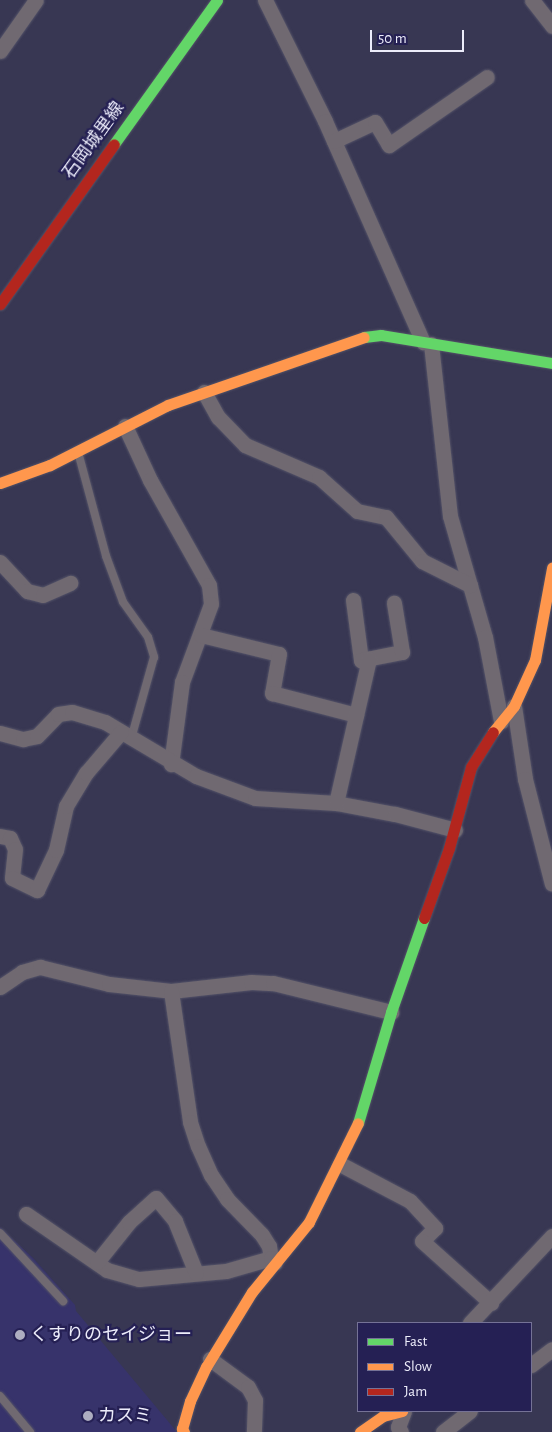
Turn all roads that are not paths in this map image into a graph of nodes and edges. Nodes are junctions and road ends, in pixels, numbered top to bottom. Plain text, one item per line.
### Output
1 (36, 0) edge
2 (217, 0) edge
3 (265, 0) edge
4 (532, 0) edge
5 (552, 26) edge
6 (0, 51) edge
7 (486, 77) dead end
8 (334, 141) junction
9 (0, 304) edge
10 (427, 343) junction
11 (552, 364) edge
12 (204, 392) junction
13 (125, 426) junction
14 (77, 450) junction
15 (0, 483) edge
16 (0, 562) edge
17 (552, 568) edge
18 (70, 583) dead end
19 (470, 585) junction
20 (353, 600) dead end
21 (394, 603) dead end
22 (201, 636) junction
23 (369, 658) junction
24 (514, 706) junction
25 (356, 715) junction
26 (501, 721) junction
27 (0, 732) edge
28 (126, 736) junction
29 (171, 764) junction
30 (336, 803) junction
31 (455, 830) junction
32 (0, 836) edge
33 (552, 884) edge
34 (0, 987) edge
35 (172, 991) junction
36 (391, 1012) junction
37 (340, 1164) junction
38 (26, 1214) dead end
39 (0, 1233) edge
40 (552, 1236) edge
41 (273, 1261) junction
42 (97, 1262) junction
43 (196, 1273) junction
44 (62, 1301) dead end
45 (490, 1303) junction
46 (471, 1322) edge
47 (552, 1349) edge
48 (210, 1359) junction
49 (532, 1364) edge
50 (0, 1396) edge
51 (399, 1412) edge
52 (403, 1412) edge
53 (469, 1412) edge
54 (30, 1432) edge
55 (184, 1432) edge
56 (254, 1432) edge
57 (360, 1432) edge
58 (401, 1432) edge
59 (443, 1432) edge

1 - 6 street
2 - 9 street, 石岡城里線
3 - 8 street
4 - 5 street
7 - 8 street
8 - 10 street
10 - 11 street
10 - 12 street
10 - 19 street
12 - 13 street
12 - 19 street
13 - 14 street
13 - 22 street
14 - 15 street
14 - 28 lane
16 - 18 street
17 - 24 street
19 - 26 street
20 - 23 street
21 - 23 street
22 - 25 street
22 - 29 street
23 - 25 street
24 - 26 street
24 - 33 street
25 - 30 street
26 - 31 street
27 - 28 street
28 - 29 street
28 - 32 street
29 - 30 street
30 - 31 street
31 - 36 street
34 - 35 street
35 - 36 street
35 - 41 street
36 - 37 street
37 - 41 street
37 - 45 street
38 - 42 street
39 - 44 lane
40 - 45 street
41 - 43 street
41 - 48 street
42 - 43 street
42 - 43 street
45 - 46 street
47 - 49 street
48 - 55 street
48 - 56 street
50 - 54 lane
51 - 57 street
52 - 58 street
53 - 59 street

